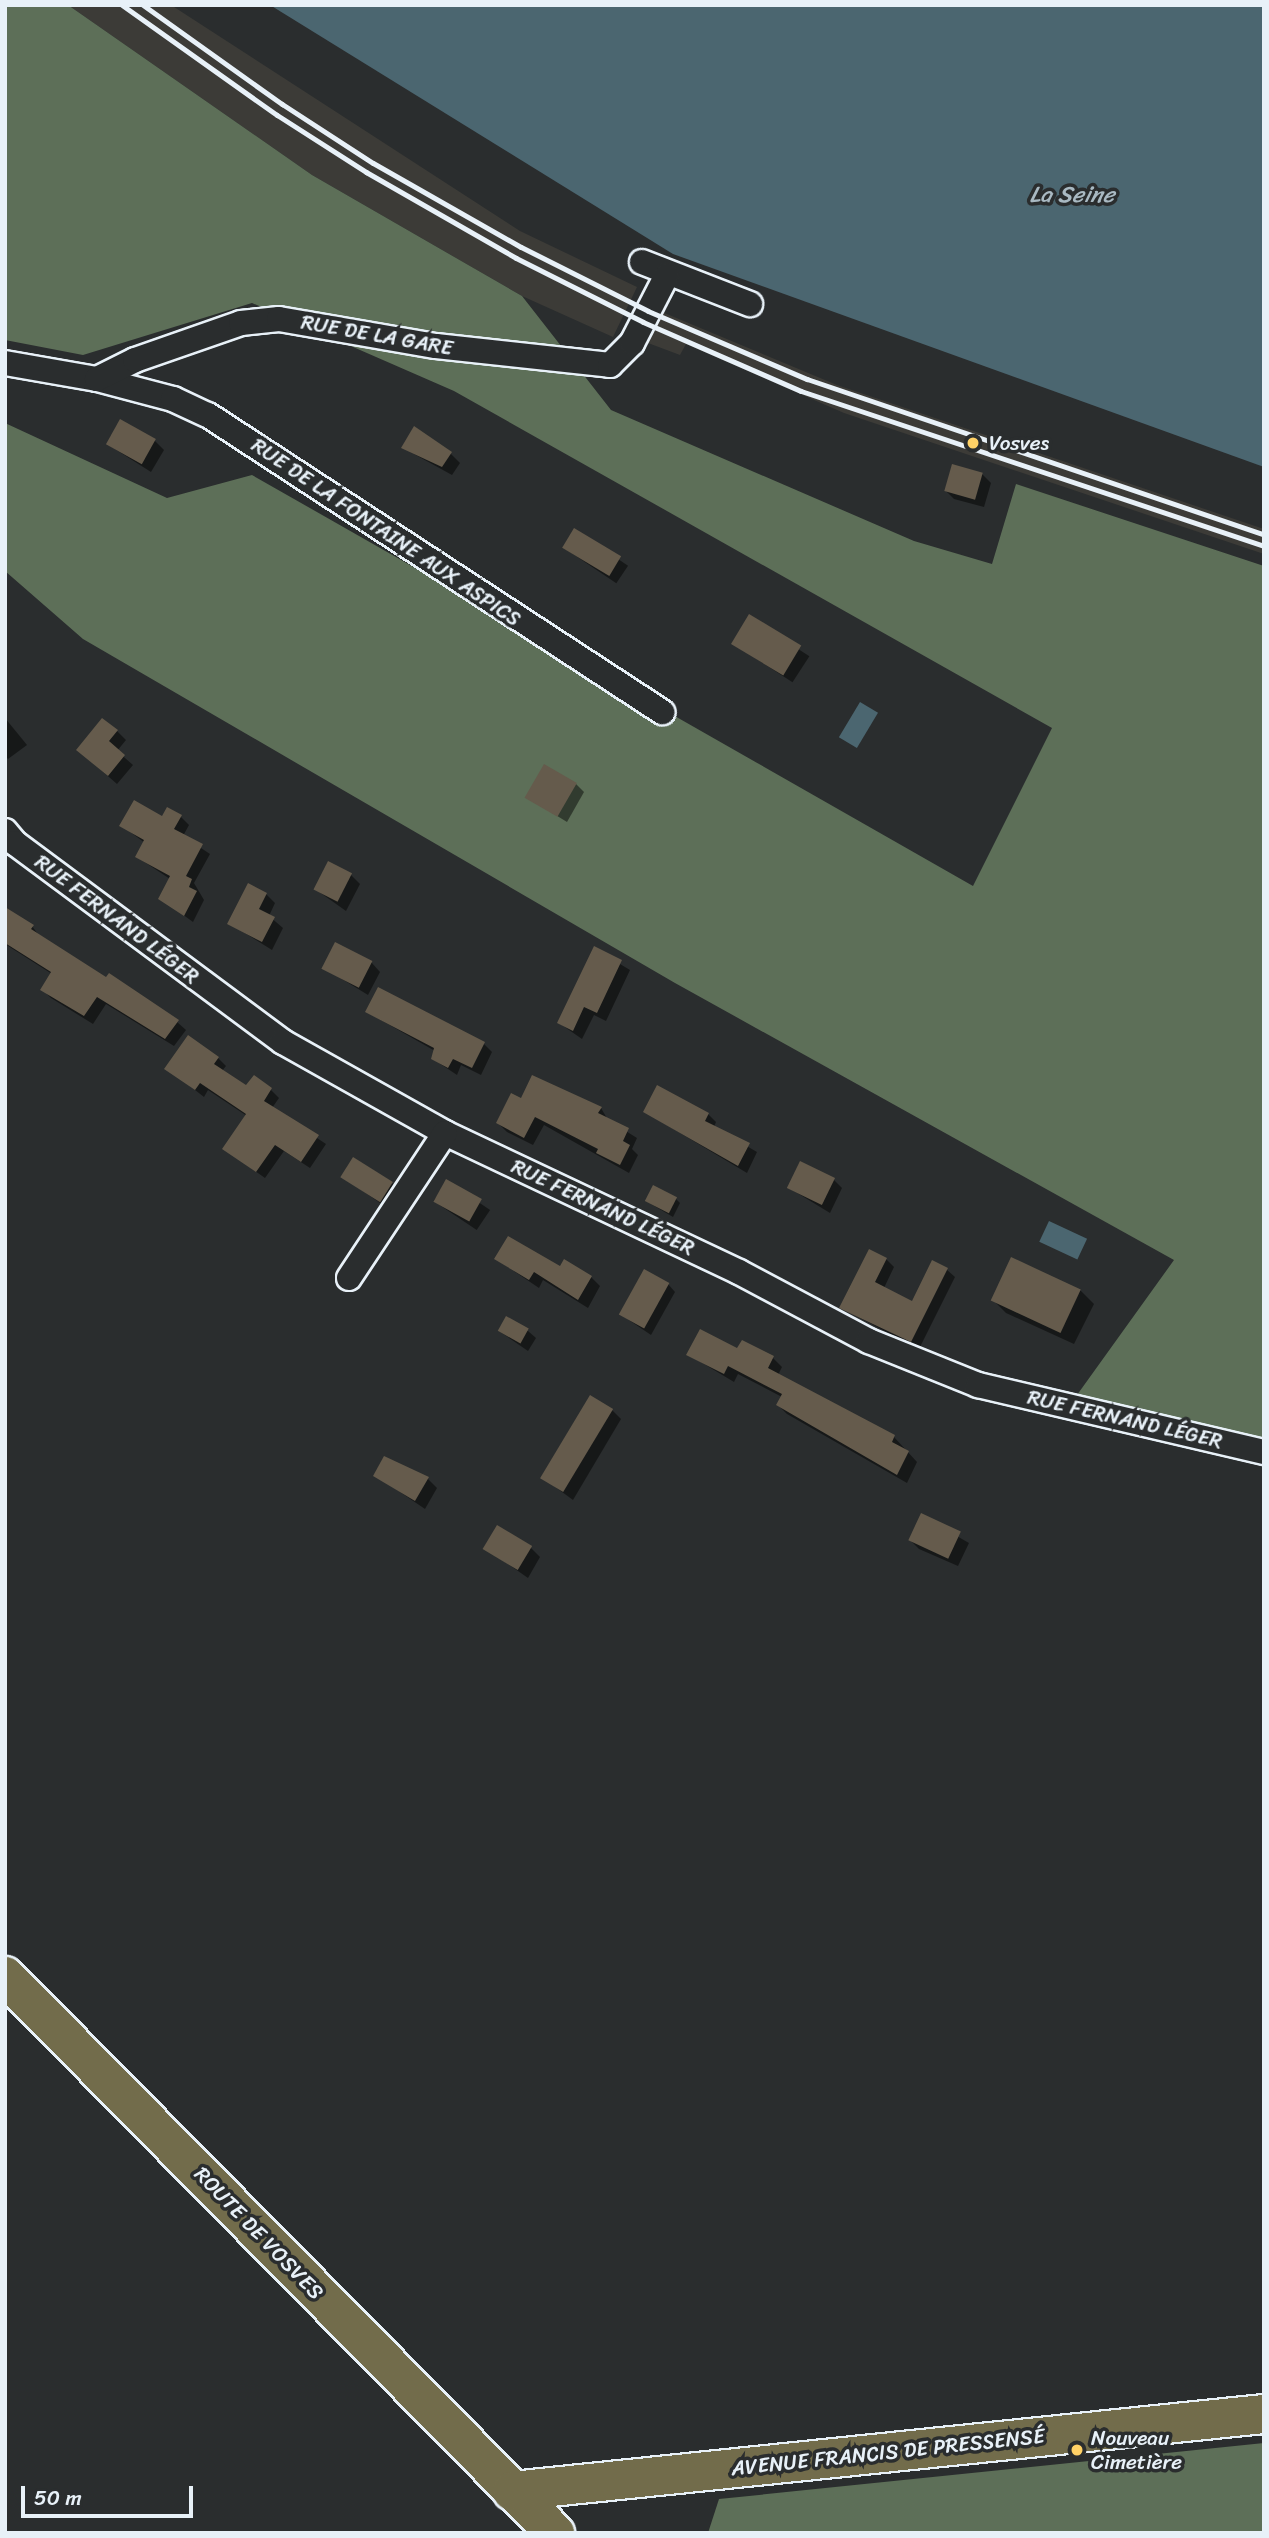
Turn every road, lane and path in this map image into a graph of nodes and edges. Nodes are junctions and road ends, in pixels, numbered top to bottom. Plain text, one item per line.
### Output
1 (642, 262) dead end
2 (667, 275) junction
3 (750, 304) dead end
4 (5, 363) edge
5 (97, 379) junction
6 (662, 712) dead end
7 (8, 844) edge
8 (445, 1133) junction
9 (349, 1278) dead end
10 (1264, 1452) edge
11 (5, 1976) edge
12 (1264, 2414) edge
13 (512, 2491) junction
14 (555, 2533) edge

1 - 2 street
2 - 3 street
2 - 5 street, RUE DE LA GARE
4 - 5 street
5 - 6 street, RUE DE LA FONTAINE AUX ASPICS
7 - 8 street, RUE FERNAND LÉGER
8 - 9 street
8 - 10 street, RUE FERNAND LÉGER
11 - 13 main road, ROUTE DE VOSVES
12 - 13 main road, AVENUE FRANCIS DE PRESSENSÉ
13 - 14 main road, ROUTE DE VOSVES

